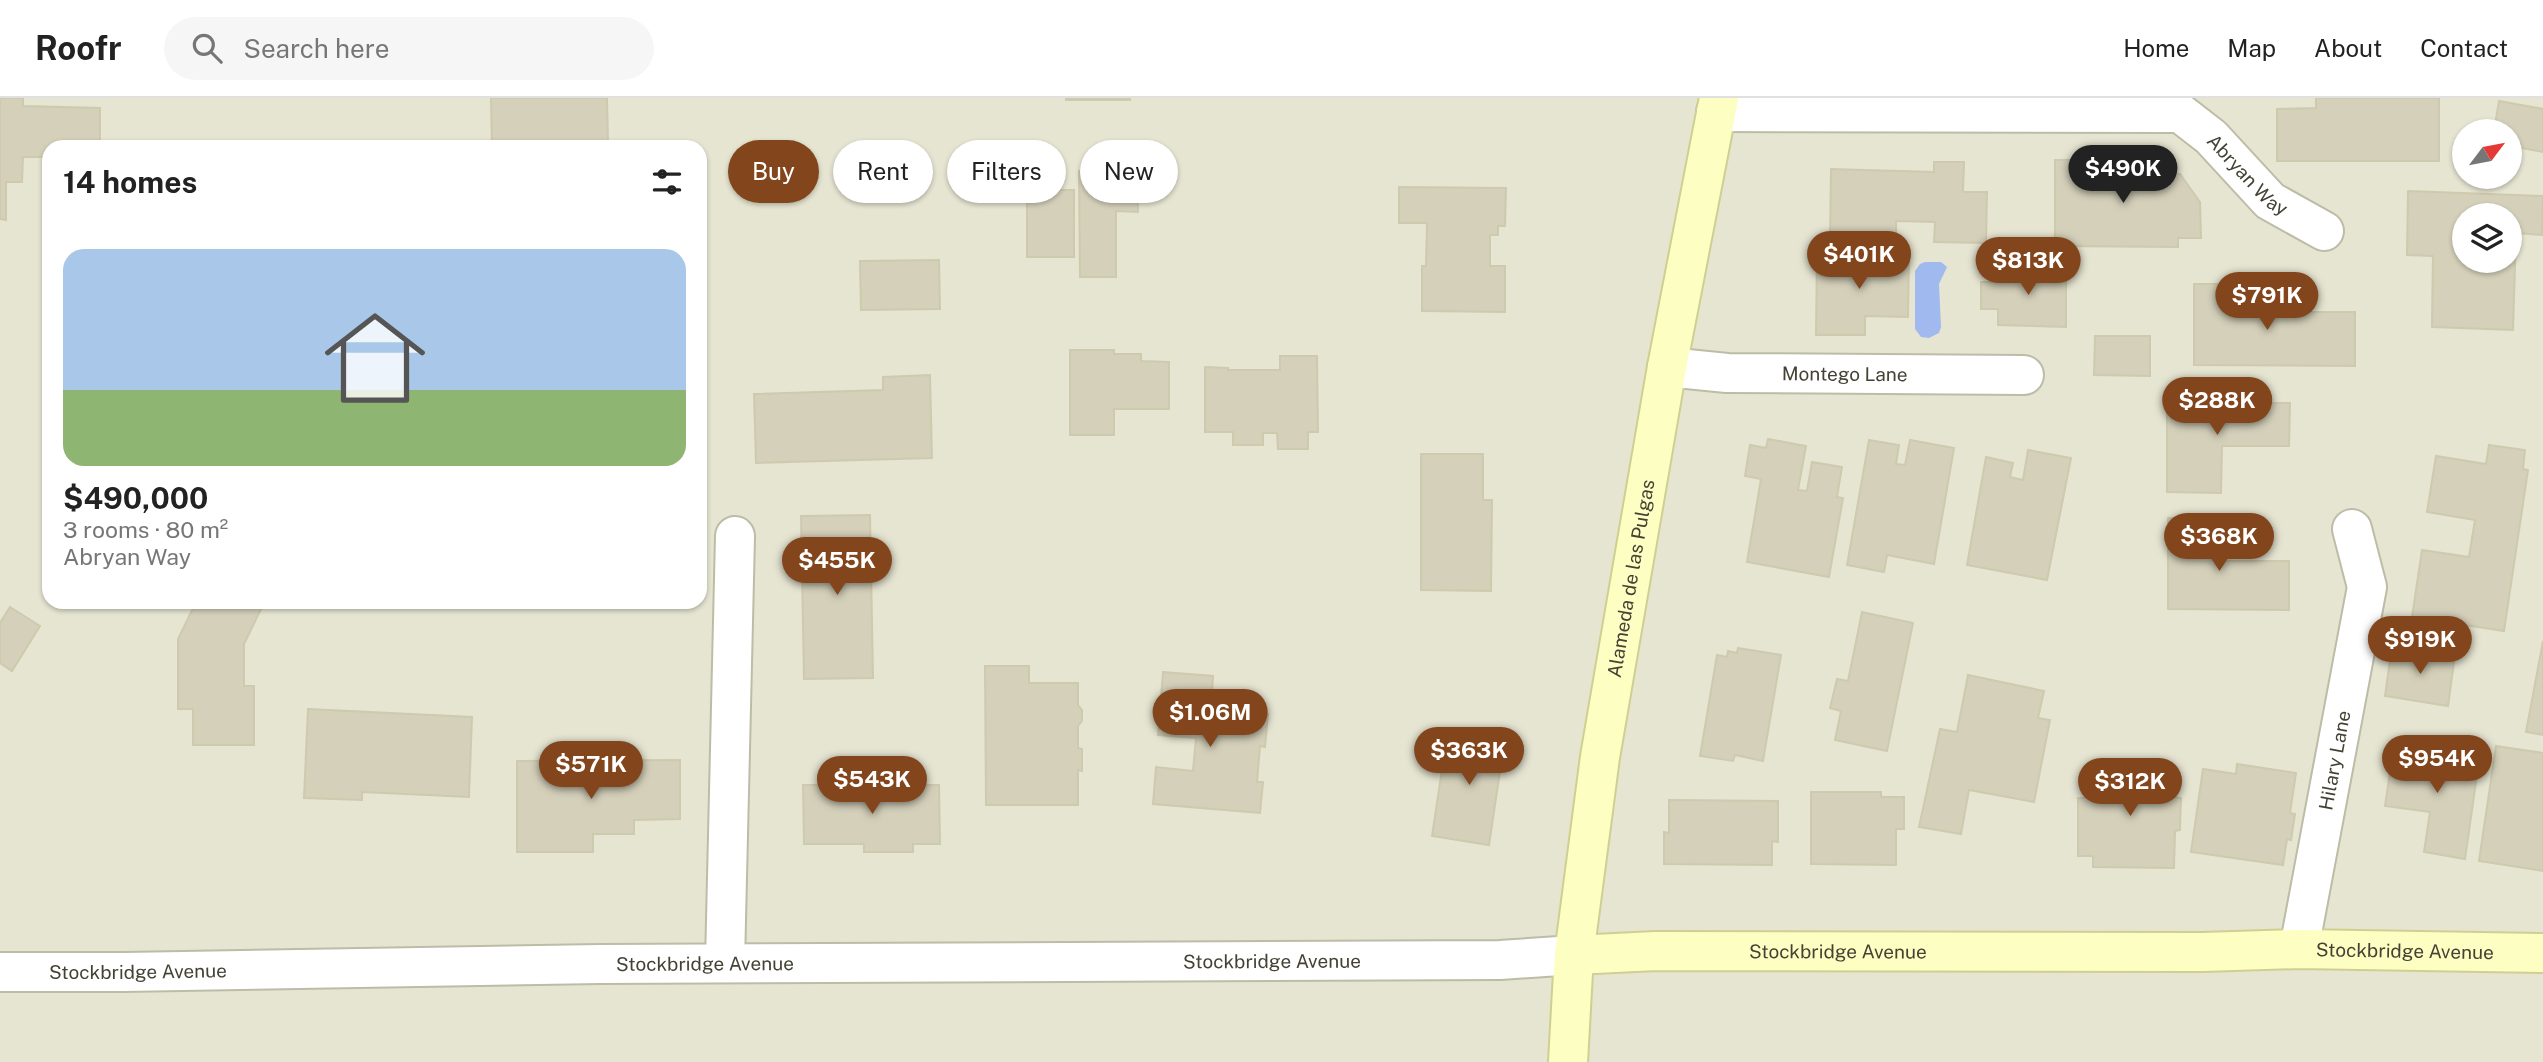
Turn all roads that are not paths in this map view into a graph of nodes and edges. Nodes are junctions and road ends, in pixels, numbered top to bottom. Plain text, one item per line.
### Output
1 (1718, 105) edge
2 (2323, 231) dead end
3 (1667, 367) junction
4 (2024, 375) dead end
5 (2352, 529) dead end
6 (735, 536) dead end
7 (2298, 949) junction
8 (2543, 953) edge
9 (1574, 955) junction
10 (725, 963) junction
11 (0, 972) edge
12 (1568, 1062) edge

1 - 2 street, Abryan Way
1 - 3 street, Alameda de las Pulgas
3 - 4 street, Montego Lane
3 - 9 street, Alameda de las Pulgas
5 - 7 street, Hilary Lane
6 - 10 street
7 - 8 street, Stockbridge Avenue
7 - 9 street, Stockbridge Avenue
9 - 10 street, Stockbridge Avenue
9 - 12 street, Alameda de las Pulgas
10 - 11 street, Stockbridge Avenue

